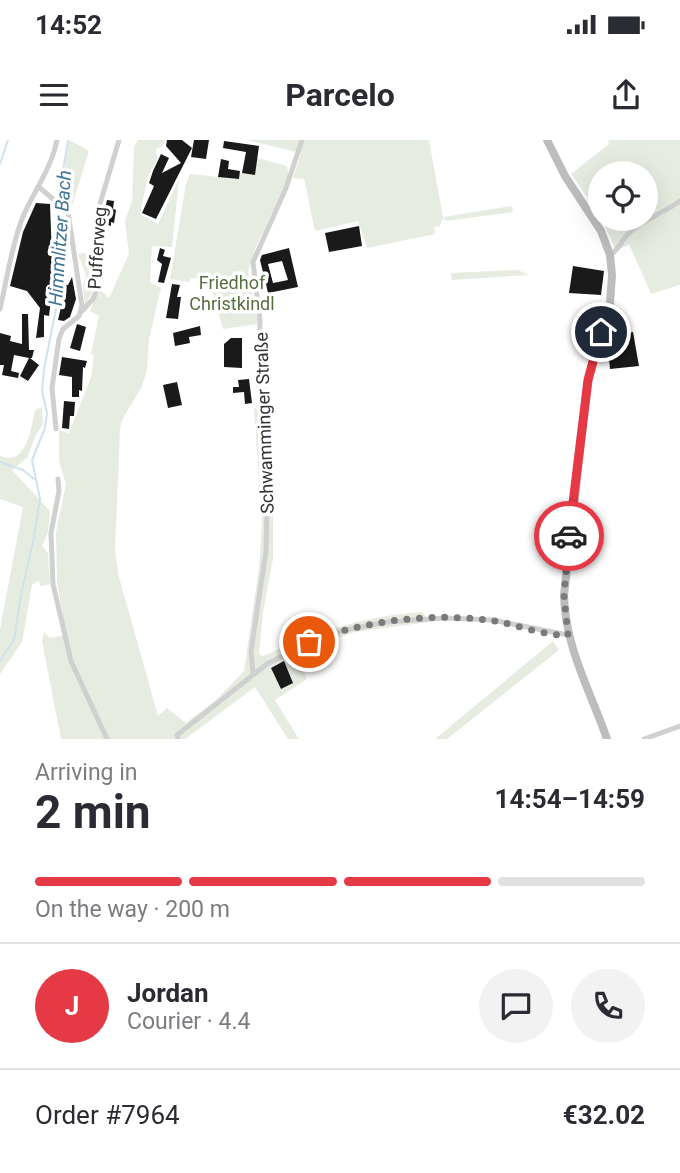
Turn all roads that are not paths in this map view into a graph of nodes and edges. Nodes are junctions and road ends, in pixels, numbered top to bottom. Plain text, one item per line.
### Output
1 (57, 140) edge
2 (118, 140) edge
3 (302, 140) edge
4 (547, 140) edge
5 (40, 188) junction
6 (680, 201) edge
7 (610, 254) junction
8 (0, 309) edge
9 (82, 311) junction
10 (56, 429) dead end
11 (58, 479) dead end
12 (568, 635) junction
13 (253, 673) junction
14 (680, 726) edge
15 (107, 739) edge
16 (178, 739) edge
17 (607, 739) edge
18 (644, 739) edge

1 - 5 street
2 - 9 street, Pufferweg
3 - 13 street, Schwamminger Straße
4 - 7 street
5 - 8 street
5 - 9 street
6 - 7 street
7 - 12 street
9 - 10 street, Pufferweg
11 - 15 street
12 - 13 street
12 - 17 street
13 - 16 street
14 - 18 street

